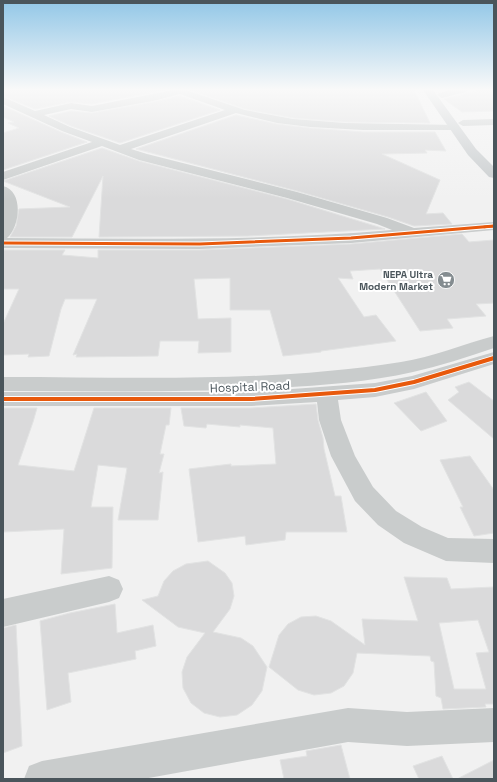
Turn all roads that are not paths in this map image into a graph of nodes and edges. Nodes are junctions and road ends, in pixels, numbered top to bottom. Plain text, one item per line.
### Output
1 (61, 126) edge
2 (186, 126) edge
3 (459, 126) edge
4 (460, 126) edge
5 (103, 142) junction
6 (120, 148) junction
7 (494, 159) edge
8 (494, 174) edge
9 (3, 176) edge
10 (3, 190) edge
11 (494, 226) edge
12 (412, 233) junction
13 (3, 235) edge
14 (3, 243) edge
15 (494, 342) edge
16 (494, 358) edge
17 (3, 384) edge
18 (327, 394) junction
19 (3, 398) edge
20 (494, 551) edge
21 (109, 589) dead end
22 (3, 613) edge
23 (494, 725) edge
24 (42, 779) edge

1 - 5 street
2 - 6 street
3 - 8 main road
4 - 7 main road
5 - 6 street
5 - 9 street
6 - 12 street
10 - 13 street
11 - 12 street
12 - 14 street
15 - 17 street, Hospital Road
16 - 18 street, Hospital Road
18 - 19 street, Hospital Road
18 - 20 street
21 - 22 street
23 - 24 street

